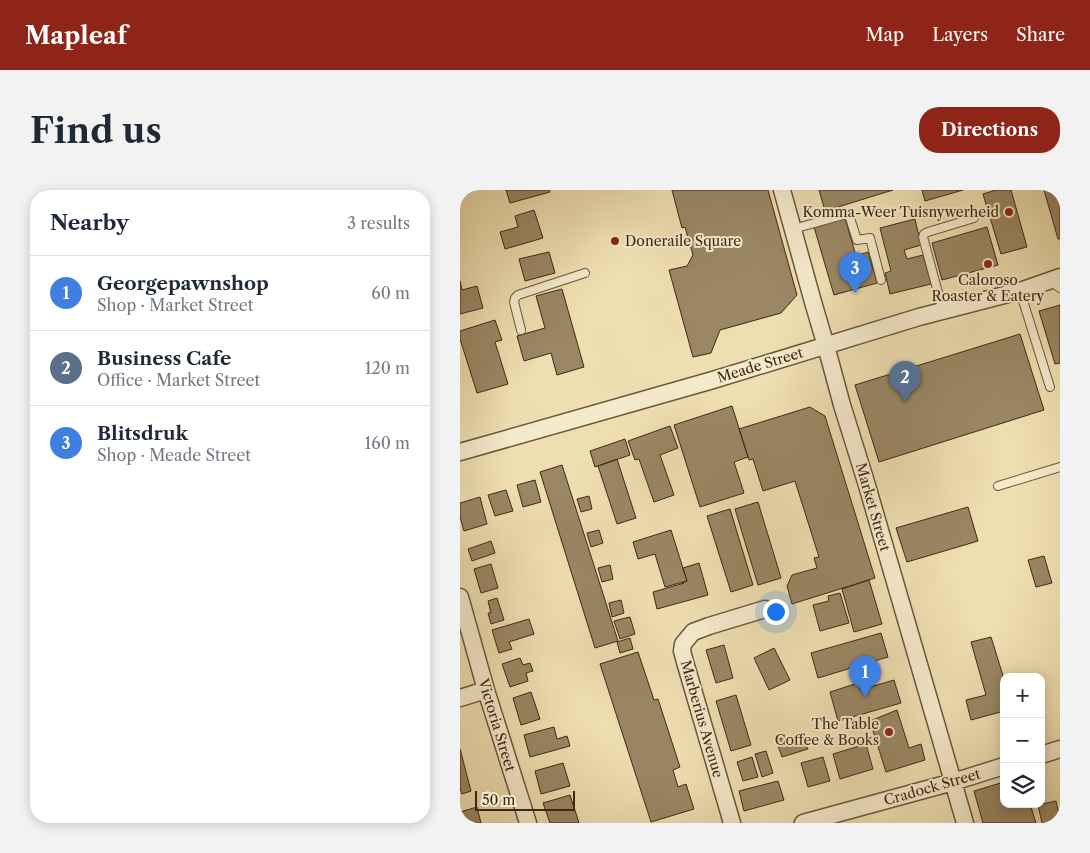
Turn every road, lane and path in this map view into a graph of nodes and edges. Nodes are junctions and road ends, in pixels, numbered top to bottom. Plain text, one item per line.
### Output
1 (782, 190) edge
2 (974, 218) dead end
3 (793, 229) junction
4 (585, 273) dead end
5 (881, 280) dead end
6 (1057, 282) edge
7 (1020, 291) junction
8 (943, 311) junction
9 (521, 330) dead end
10 (826, 346) junction
11 (1050, 386) dead end
12 (460, 452) edge
13 (1060, 467) edge
14 (998, 486) dead end
15 (460, 597) edge
16 (765, 609) dead end
17 (486, 690) junction
18 (460, 698) edge
19 (1060, 750) edge
20 (1045, 754) edge
21 (1000, 767) edge
22 (953, 782) junction
23 (528, 823) edge
24 (732, 823) edge
25 (803, 823) edge
26 (966, 823) edge

1 - 3 street, Market Street
2 - 8 lane
3 - 5 lane
3 - 10 street, Market Street
4 - 9 lane
6 - 7 street, Meade Street
7 - 8 street, Meade Street
7 - 11 lane
8 - 10 street, Meade Street
10 - 12 street, Meade Street
10 - 22 street, Market Street
13 - 14 lane
15 - 17 street, Victoria Street
16 - 24 street, Marberius Avenue
17 - 18 street
17 - 23 street, Victoria Street
19 - 20 street
21 - 22 street, Cradock Street
22 - 25 street, Cradock Street
22 - 26 street, Market Street

